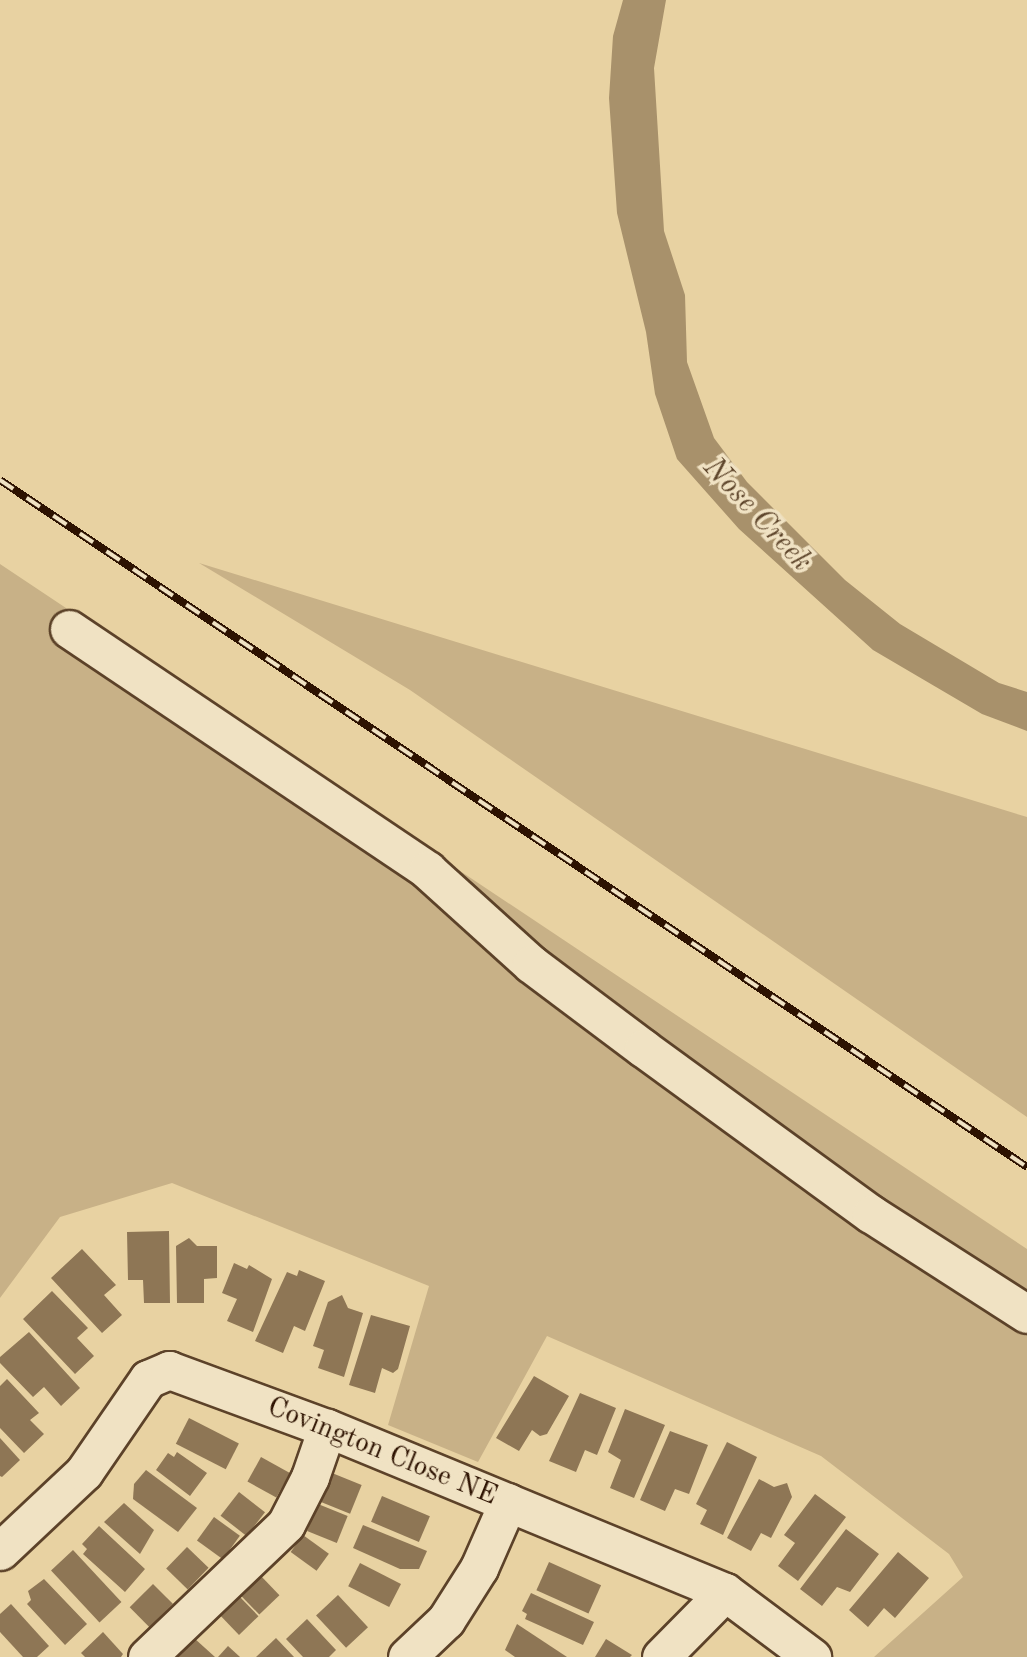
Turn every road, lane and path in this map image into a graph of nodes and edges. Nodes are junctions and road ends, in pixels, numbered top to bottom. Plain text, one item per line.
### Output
1 (69, 629) dead end
2 (1027, 1314) edge
3 (327, 1428) junction
4 (508, 1502) junction
5 (0, 1550) edge
6 (725, 1592) junction
7 (147, 1657) edge
8 (407, 1657) edge
9 (661, 1657) edge
10 (812, 1657) edge

1 - 2 street
3 - 4 street, Covington Close NE
3 - 5 street, Covington Close NE
3 - 7 street
4 - 6 street, Covington Close NE
4 - 8 street
6 - 9 street
6 - 10 street, Covington Close NE

